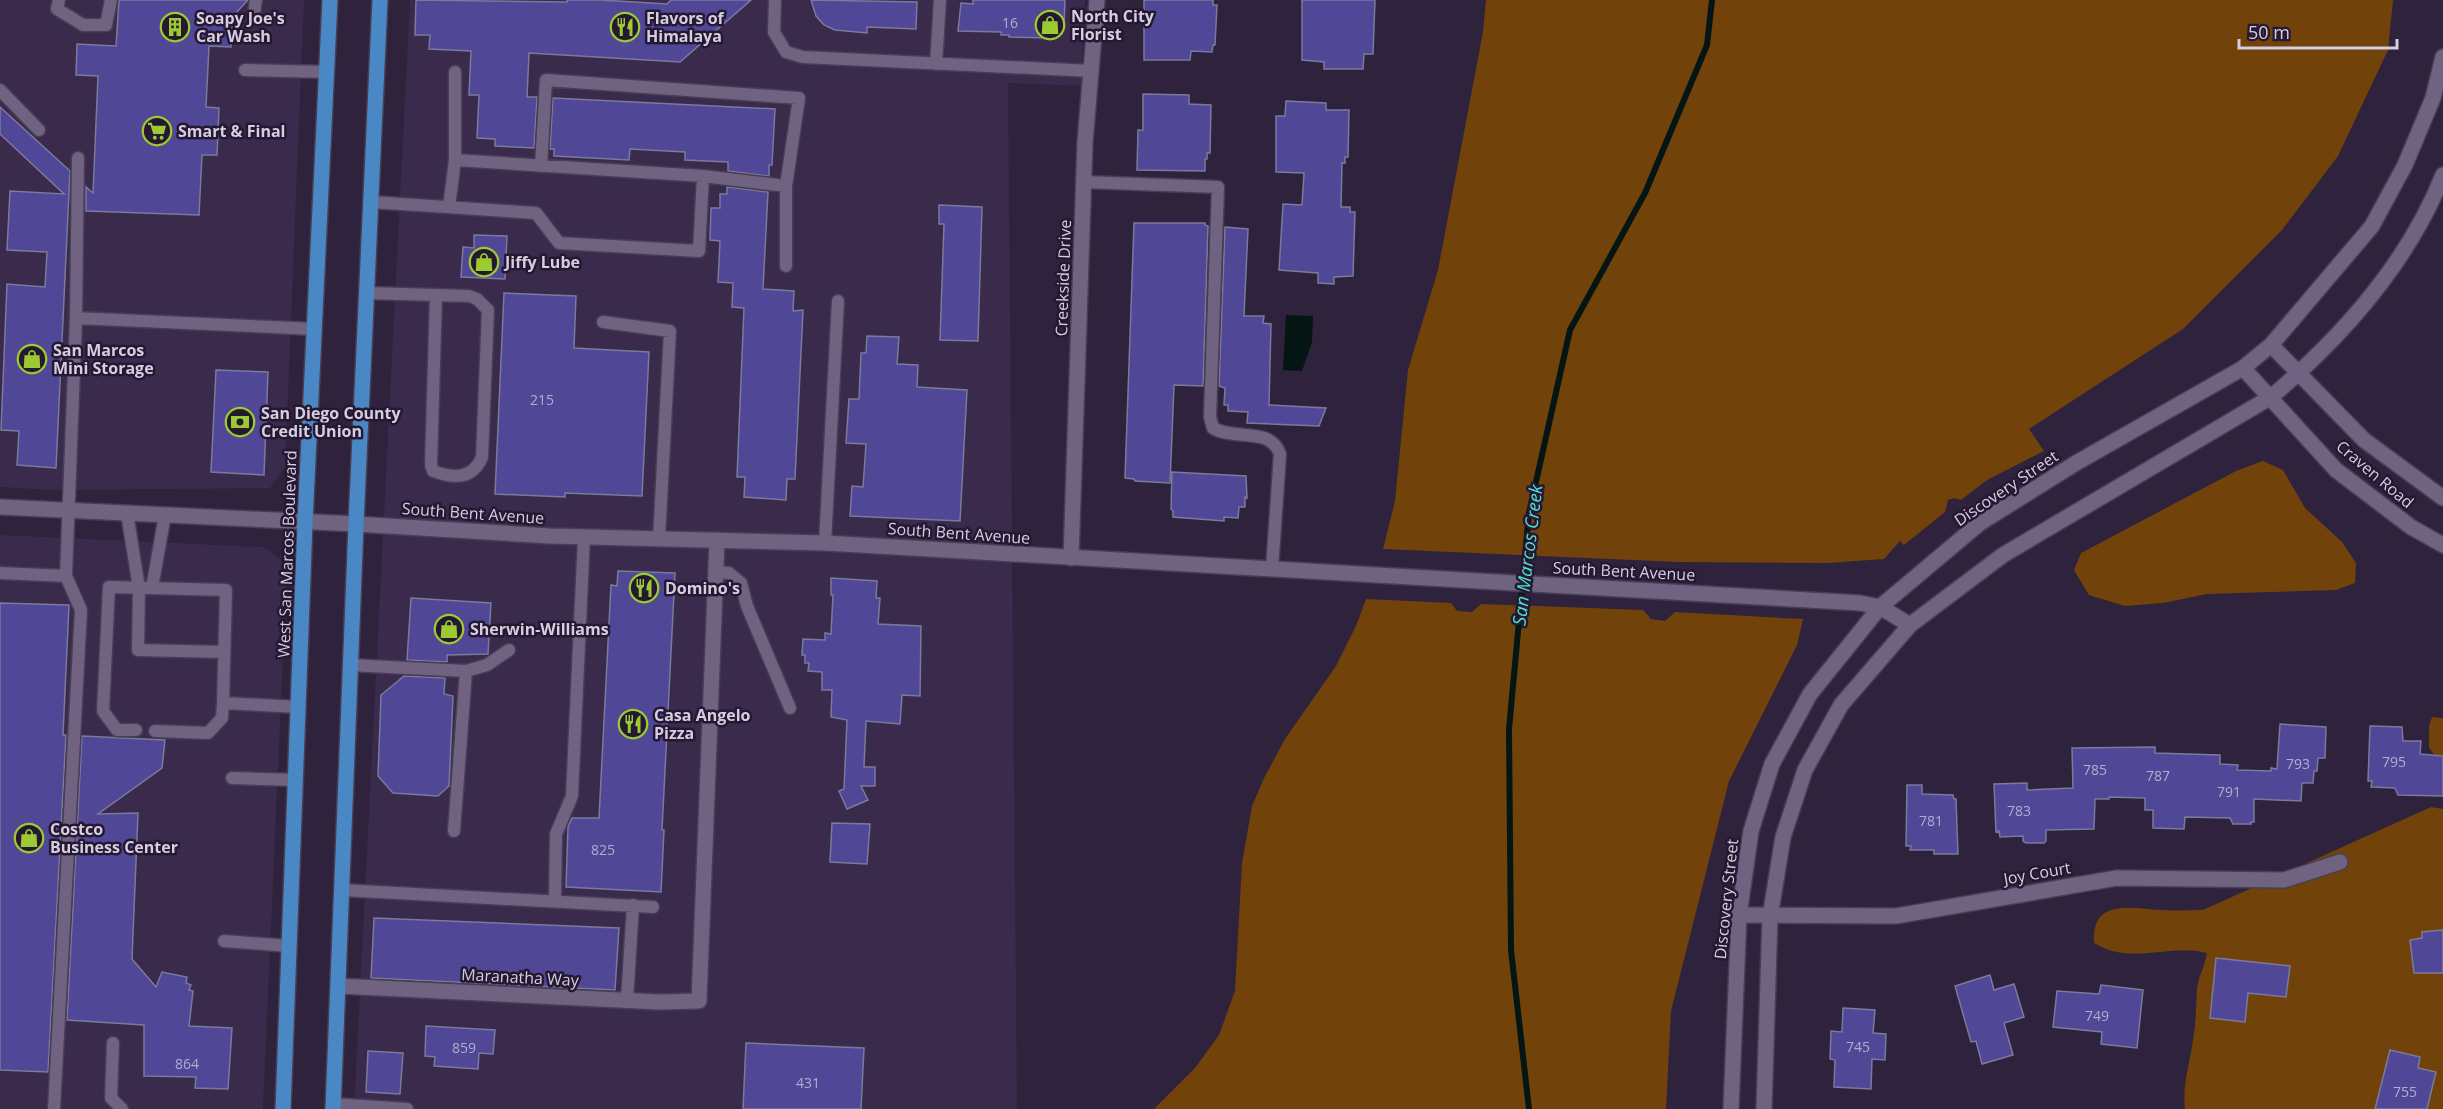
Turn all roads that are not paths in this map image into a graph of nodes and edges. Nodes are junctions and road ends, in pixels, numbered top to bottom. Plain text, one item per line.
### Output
1 (59, 0) edge
2 (111, 0) edge
3 (256, 0) edge
4 (330, 0) edge
5 (381, 0) edge
6 (775, 0) edge
7 (940, 0) edge
8 (1097, 0) edge
9 (254, 13) dead end
10 (2443, 57) edge
11 (936, 64) junction
12 (245, 70) dead end
13 (1092, 71) junction
14 (327, 72) junction
15 (454, 72) dead end
16 (0, 90) edge
17 (39, 130) dead end
18 (78, 158) dead end
19 (455, 160) junction
20 (541, 166) junction
21 (2443, 175) edge
22 (703, 176) junction
23 (1084, 182) junction
24 (786, 186) junction
25 (371, 202) junction
26 (449, 207) junction
27 (786, 266) dead end
28 (367, 293) junction
29 (436, 295) junction
30 (838, 301) dead end
31 (76, 318) junction
32 (603, 322) dead end
33 (315, 329) junction
34 (2271, 345) junction
35 (2243, 368) junction
36 (2299, 374) junction
37 (2271, 397) junction
38 (2443, 498) edge
39 (0, 507) edge
40 (67, 511) junction
41 (127, 513) junction
42 (165, 515) junction
43 (305, 522) junction
44 (356, 524) junction
45 (584, 537) junction
46 (659, 539) junction
47 (717, 540) junction
48 (825, 543) junction
49 (2443, 545) edge
50 (1071, 558) junction
51 (1272, 569) junction
52 (716, 572) junction
53 (0, 573) edge
54 (66, 576) junction
55 (145, 588) junction
56 (1880, 607) junction
57 (1910, 625) junction
58 (509, 650) dead end
59 (224, 652) junction
60 (351, 665) junction
61 (466, 671) junction
62 (223, 703) junction
63 (298, 707) junction
64 (790, 708) dead end
65 (136, 730) dead end
66 (155, 731) dead end
67 (232, 778) dead end
68 (296, 780) junction
69 (454, 831) dead end
70 (2340, 862) dead end
71 (342, 890) junction
72 (555, 900) junction
73 (633, 905) junction
74 (653, 907) dead end
75 (1739, 915) junction
76 (1770, 917) junction
77 (224, 941) dead end
78 (289, 946) junction
79 (339, 986) junction
80 (627, 1000) junction
81 (113, 1042) dead end
82 (333, 1106) edge
83 (54, 1109) edge
84 (122, 1109) edge
85 (283, 1109) edge
86 (407, 1109) edge
87 (1731, 1109) edge
88 (1764, 1109) edge

1 - 2 lane
3 - 9 lane
4 - 14 main road, West San Marcos Boulevard
5 - 25 main road
6 - 11 lane
7 - 11 lane
8 - 13 street, Creekside Drive
10 - 34 street, Discovery Street
11 - 13 lane
12 - 14 lane
13 - 23 street, Creekside Drive
14 - 33 main road, West San Marcos Boulevard
15 - 19 lane
16 - 17 lane
18 - 31 lane
19 - 20 lane
19 - 26 lane
20 - 22 lane
20 - 24 lane
21 - 36 street
22 - 24 lane
22 - 26 lane
23 - 50 street, Creekside Drive
23 - 51 lane
24 - 27 lane
25 - 26 lane
25 - 28 main road
28 - 29 lane
28 - 44 main road
29 - 29 lane
30 - 48 lane
31 - 33 lane
31 - 40 lane
32 - 46 lane
33 - 43 main road, West San Marcos Boulevard
34 - 35 street, Discovery Street
34 - 36 street, Craven Road
35 - 37 street, Craven Road
35 - 56 street, Discovery Street
36 - 37 street
36 - 38 street, Craven Road
37 - 49 street, Craven Road
37 - 57 street
39 - 40 street, South Bent Avenue
40 - 41 street, South Bent Avenue
40 - 54 lane
41 - 42 street, South Bent Avenue
41 - 55 lane
42 - 43 street, South Bent Avenue
42 - 55 lane
43 - 44 street, South Bent Avenue
43 - 63 main road, West San Marcos Boulevard
44 - 45 street, South Bent Avenue
44 - 60 main road
45 - 46 street, South Bent Avenue
45 - 72 lane
46 - 47 street, South Bent Avenue
47 - 48 street, South Bent Avenue
47 - 52 street
48 - 50 street, South Bent Avenue
50 - 51 street, South Bent Avenue
51 - 56 street, South Bent Avenue
52 - 64 lane
52 - 80 street, Maranatha Way
53 - 54 lane
54 - 83 lane
55 - 59 lane
55 - 59 lane
55 - 65 lane
56 - 57 street, South Bent Avenue
56 - 75 street, Discovery Street
57 - 76 street
58 - 61 lane
59 - 62 lane
60 - 61 lane
60 - 71 main road
61 - 69 lane
62 - 63 lane
62 - 66 lane
63 - 68 main road, West San Marcos Boulevard
67 - 68 lane
68 - 78 main road, West San Marcos Boulevard
70 - 76 street, Joy Court
71 - 72 lane
71 - 79 main road
72 - 73 lane
73 - 74 lane
73 - 80 lane
75 - 76 street, Joy Court
75 - 87 street, Discovery Street
76 - 88 street
77 - 78 lane
78 - 85 main road, West San Marcos Boulevard
79 - 80 street, Maranatha Way
79 - 82 main road
81 - 84 lane
82 - 86 lane

